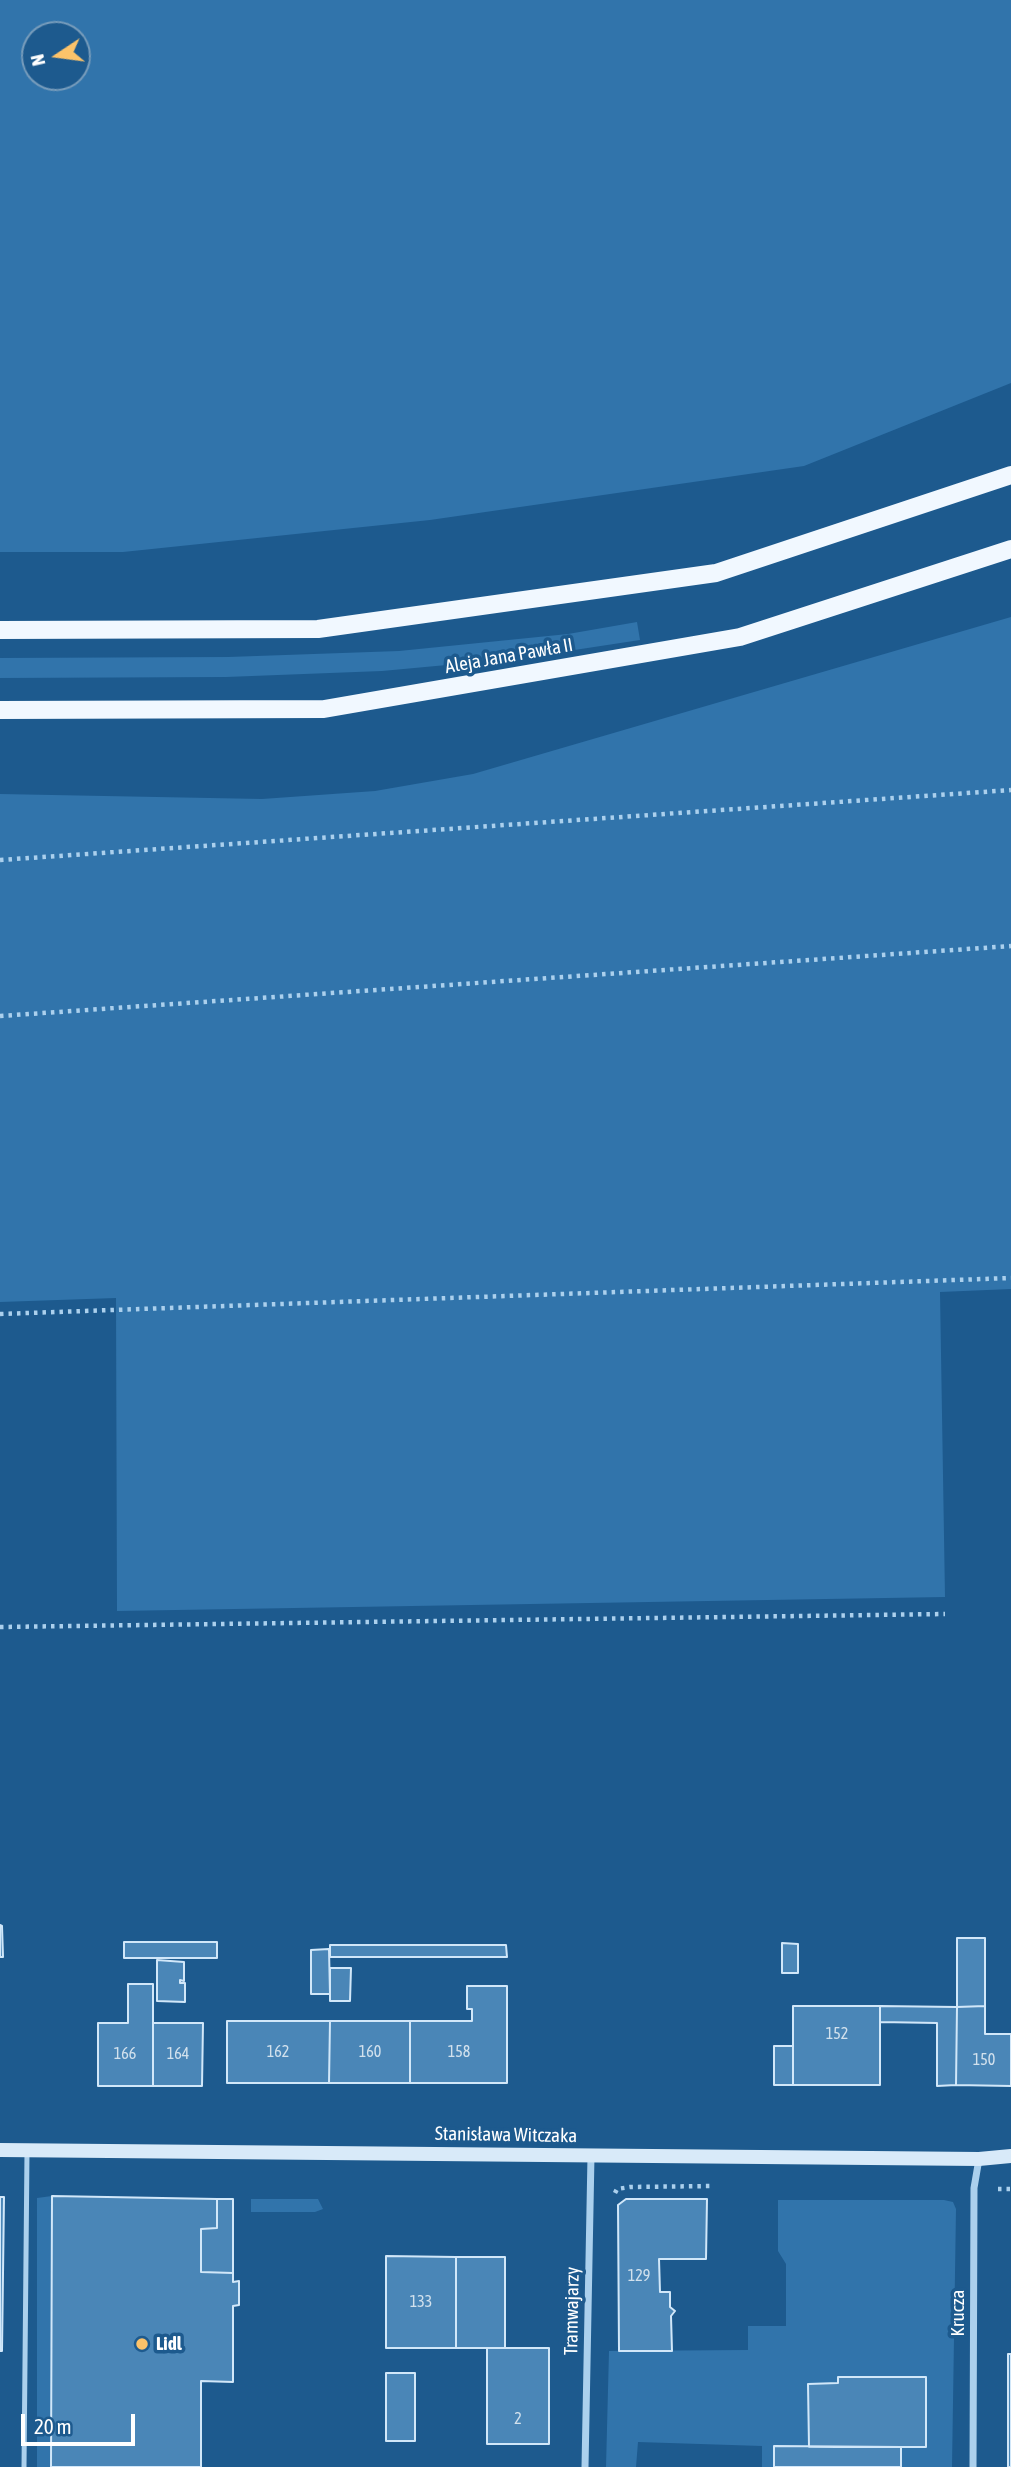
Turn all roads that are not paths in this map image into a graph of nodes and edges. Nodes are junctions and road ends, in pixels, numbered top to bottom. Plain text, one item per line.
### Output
1 (1011, 475) edge
2 (1011, 549) edge
3 (0, 630) edge
4 (0, 710) edge
5 (0, 2150) edge
6 (27, 2150) junction
7 (591, 2156) junction
8 (1011, 2156) edge
9 (979, 2159) junction
10 (24, 2467) edge
11 (585, 2467) edge
12 (973, 2467) edge

1 - 3 main road
2 - 4 main road, Aleja Jana Pawła II
5 - 6 street, Stanisława Witczaka
6 - 7 street, Stanisława Witczaka
6 - 10 lane
7 - 9 street, Stanisława Witczaka
7 - 11 street, Tramwajarzy
8 - 9 street, Stanisława Witczaka
9 - 12 street, Krucza

